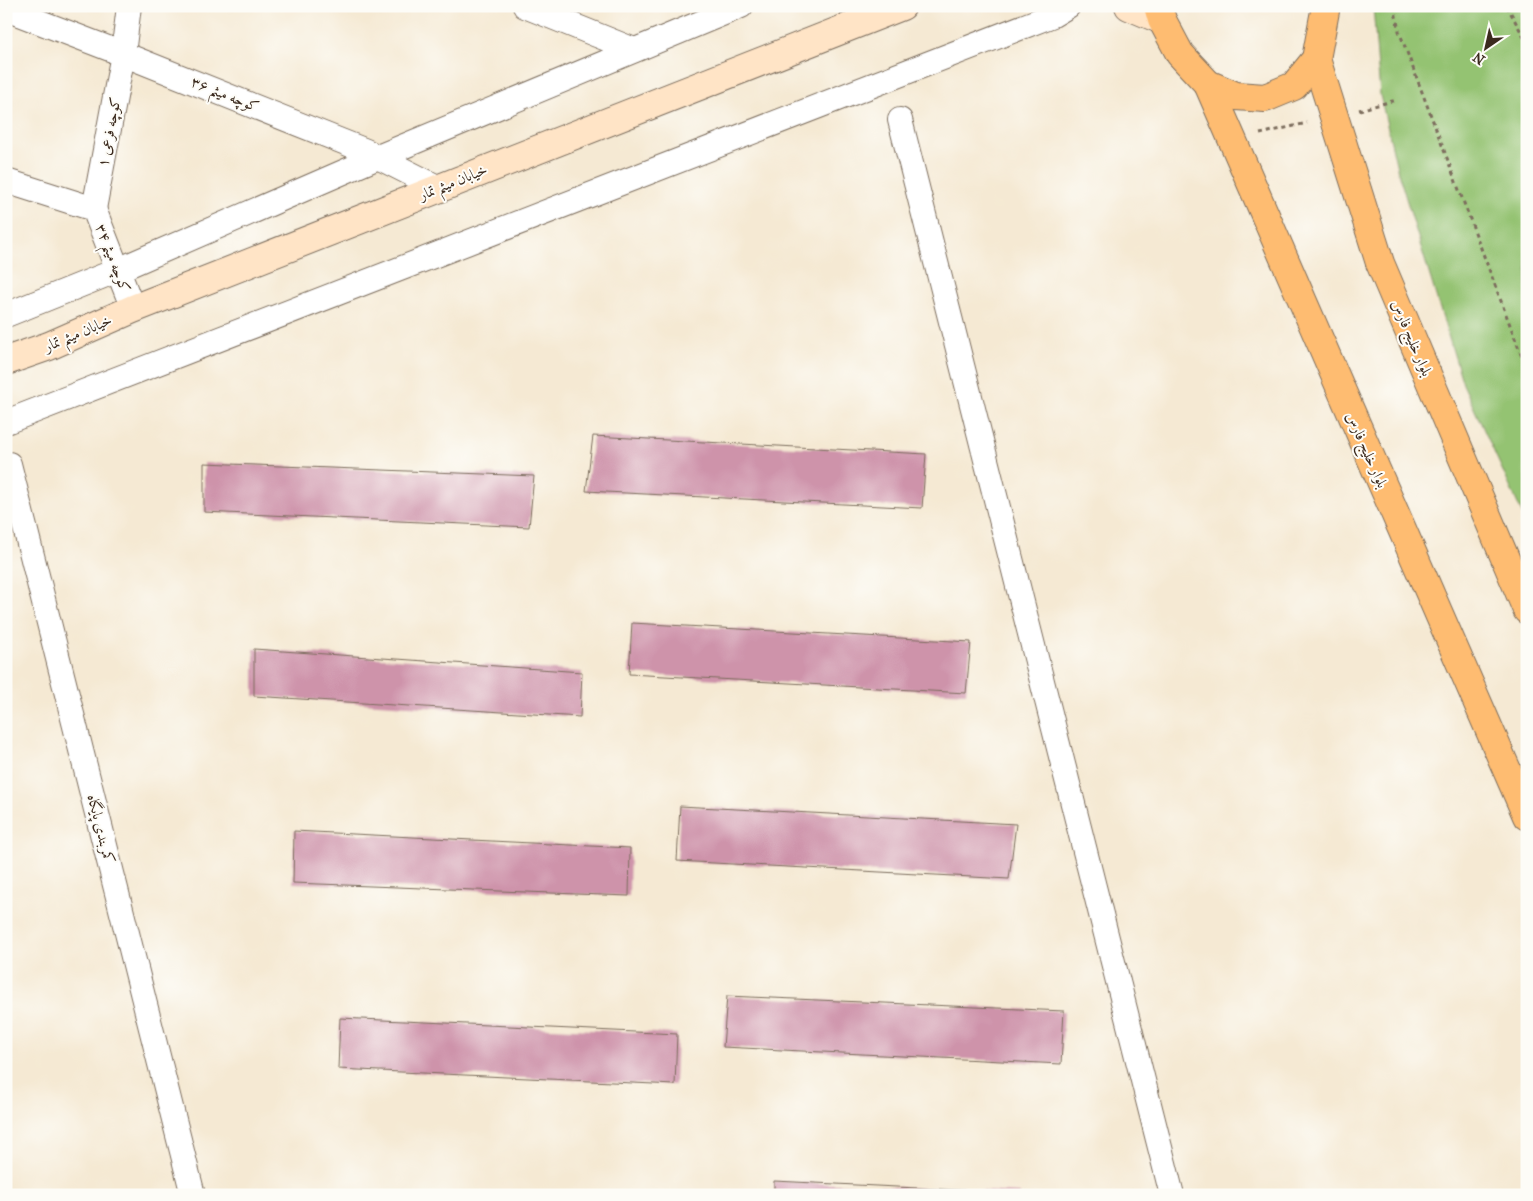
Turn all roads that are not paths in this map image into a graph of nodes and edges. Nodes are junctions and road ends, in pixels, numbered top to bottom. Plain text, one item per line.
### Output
1 (128, 6) edge
2 (525, 6) edge
3 (741, 6) edge
4 (1068, 6) edge
5 (1129, 6) edge
6 (1324, 6) edge
7 (895, 7) edge
8 (6, 9) edge
9 (1160, 13) edge
10 (634, 50) junction
11 (124, 54) junction
12 (1316, 59) junction
13 (1208, 84) junction
14 (900, 120) dead end
15 (378, 157) junction
16 (6, 181) edge
17 (439, 188) junction
18 (94, 209) junction
19 (118, 270) junction
20 (133, 309) junction
21 (6, 315) edge
22 (6, 361) edge
23 (6, 422) edge
24 (8, 464) dead end
25 (1527, 610) edge
26 (1527, 816) edge
27 (193, 1195) edge
28 (1172, 1195) edge

1 - 11 street, کوچه فرعی ۱
2 - 10 street
3 - 10 street
4 - 23 street
5 - 9 street
6 - 12 main road
7 - 17 street, خیابان میثم تمار
8 - 11 street, کوچه میثم ۳۶
9 - 13 main road
10 - 15 street
11 - 15 street, کوچه میثم ۳۶
11 - 18 street, کوچه فرعی ۱
12 - 13 main road
12 - 25 main road, بلوار خلیج ‌فارس
13 - 26 main road, بلوار خلیج‌ فارس
14 - 28 street
15 - 17 street, کوچه میثم ۳۶
15 - 19 street
16 - 18 street, کوچه میثم ۳۴
17 - 20 street, خیابان میثم تمار
18 - 19 street, کوچه میثم ۳۴
19 - 20 street, کوچه میثم ۳۴
19 - 21 street
20 - 22 street, خیابان میثم تمار
24 - 27 street, کمربندی پایگاه

